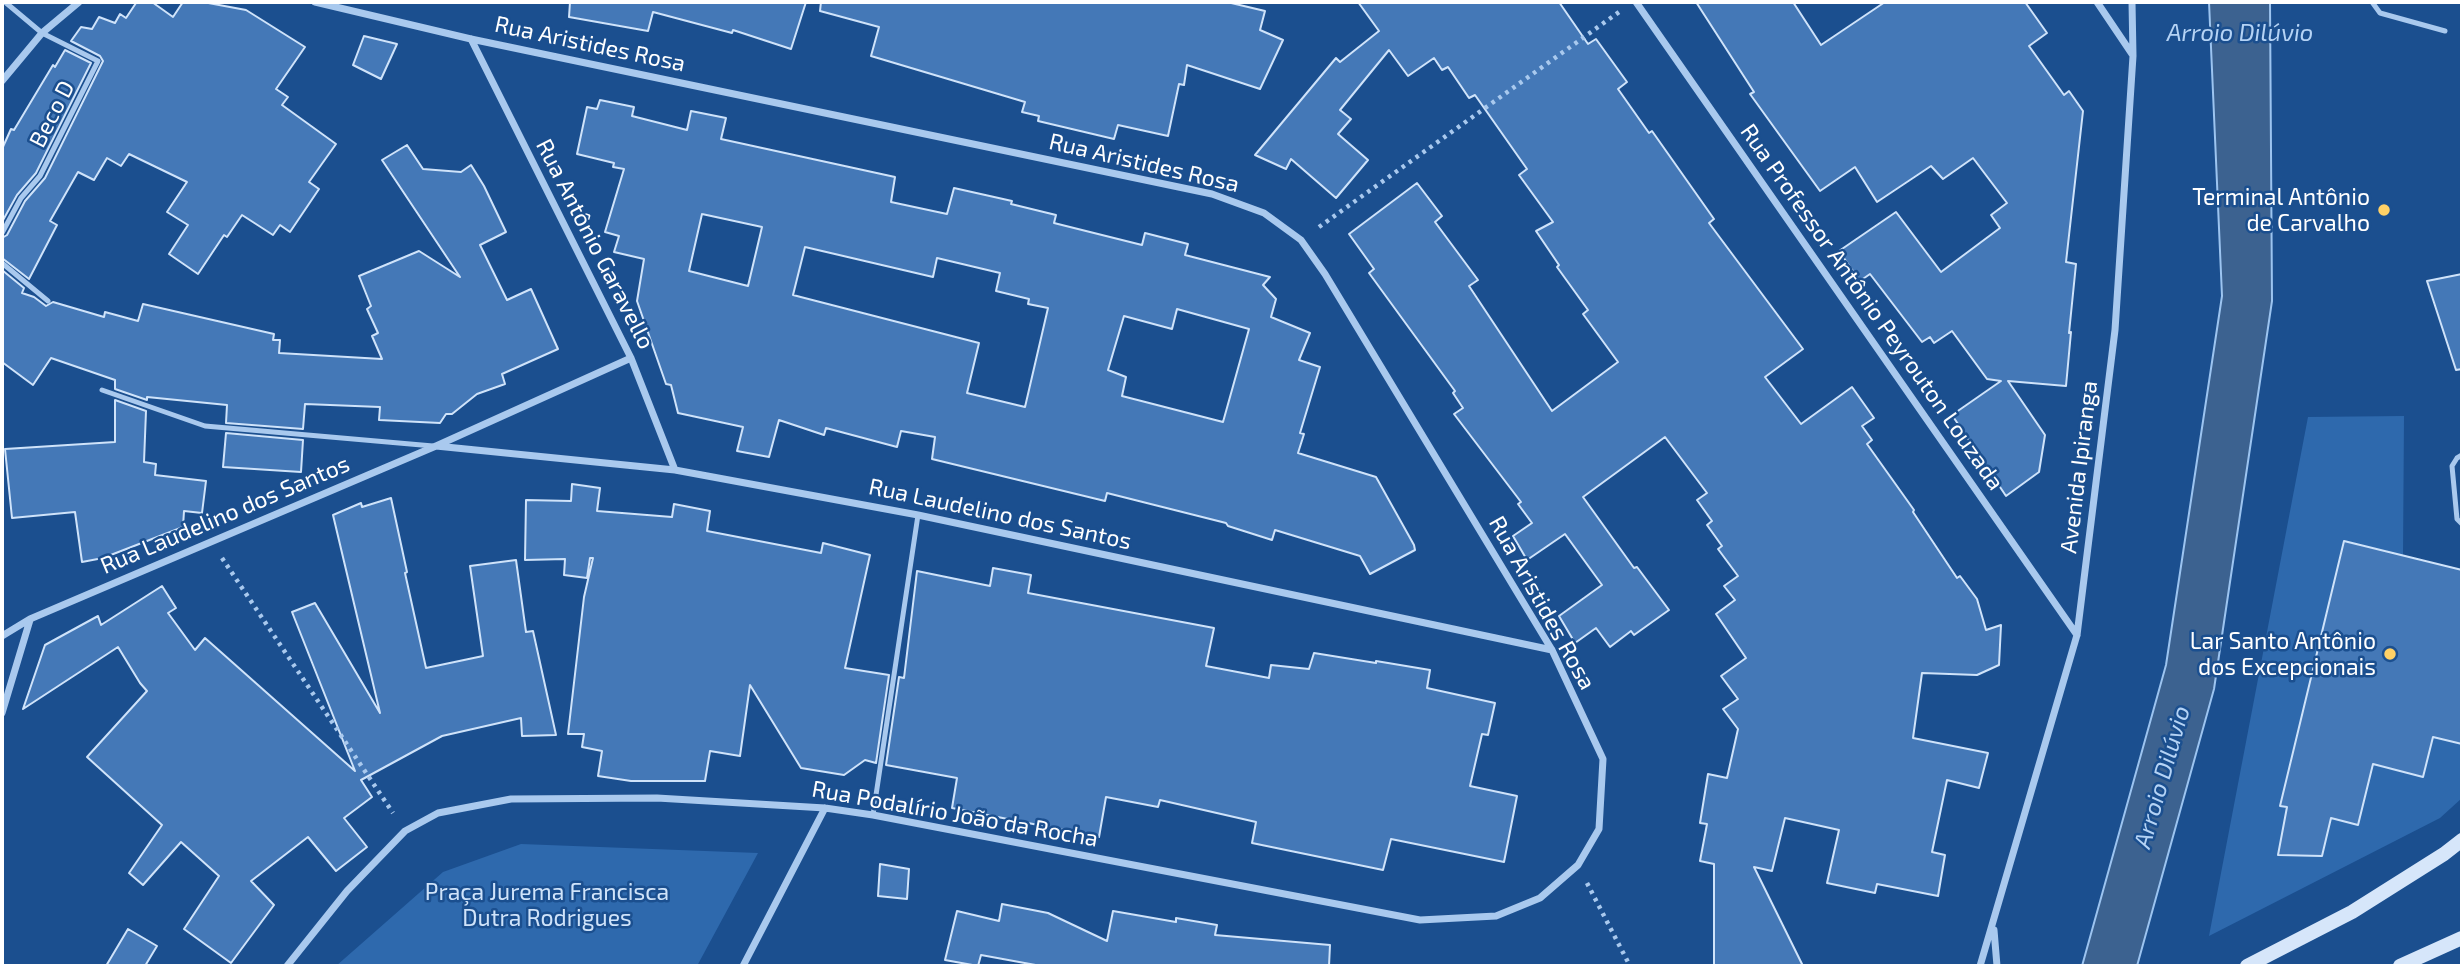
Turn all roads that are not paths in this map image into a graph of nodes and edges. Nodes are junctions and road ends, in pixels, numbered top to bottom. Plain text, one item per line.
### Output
1 (5, 2) edge
2 (79, 2) edge
3 (315, 2) edge
4 (1636, 2) edge
5 (2097, 2) edge
6 (2133, 2) edge
7 (2372, 2) edge
8 (2445, 31) dead end
9 (42, 33) junction
10 (471, 39) junction
11 (2133, 56) junction
12 (2, 80) edge
13 (2, 233) edge
14 (2, 263) edge
15 (48, 301) dead end
16 (631, 358) junction
17 (102, 390) dead end
18 (436, 446) junction
19 (2462, 456) edge
20 (675, 470) junction
21 (918, 515) junction
22 (2462, 524) edge
23 (30, 619) junction
24 (2077, 635) junction
25 (2, 636) edge
26 (1552, 650) junction
27 (2, 713) edge
28 (825, 808) junction
29 (873, 815) junction
30 (2462, 840) edge
31 (1578, 865) joint
32 (1994, 925) junction
33 (2462, 938) edge
34 (286, 966) edge
35 (743, 966) edge
36 (1980, 966) edge
37 (1997, 966) edge
38 (2247, 966) edge
39 (2400, 966) edge

1 - 9 lane
2 - 9 street
3 - 10 street, Rua Aristides Rosa
4 - 24 street, Rua Professor Antônio Peyrouton Louzada
5 - 11 street
6 - 11 street, Avenida Ipiranga
7 - 8 lane
9 - 12 street
9 - 13 lane, Beco D
10 - 16 street, Rua Antônio Garavello
10 - 26 street, Rua Aristides Rosa
11 - 24 street, Avenida Ipiranga
14 - 15 lane
16 - 18 street, Rua Laudelino dos Santos
16 - 20 street, Rua Antônio Garavello
17 - 18 lane
18 - 20 street, Rua Laudelino dos Santos
18 - 23 street, Rua Laudelino dos Santos
19 - 22 lane
20 - 21 street, Rua Laudelino dos Santos
21 - 26 street, Rua Laudelino dos Santos
21 - 29 lane
23 - 25 street, Rua Laudelino dos Santos
23 - 27 street
24 - 32 street, Avenida Ipiranga
26 - 31 street, Rua Aristides Rosa
28 - 29 street, Rua Podalírio João da Rocha
28 - 34 street, Rua Podalírio João da Rocha
28 - 35 street
29 - 31 street, Rua Podalírio João da Rocha
30 - 38 main road
32 - 36 street, Avenida Ipiranga
32 - 37 street, Avenida Ipiranga
33 - 39 main road

